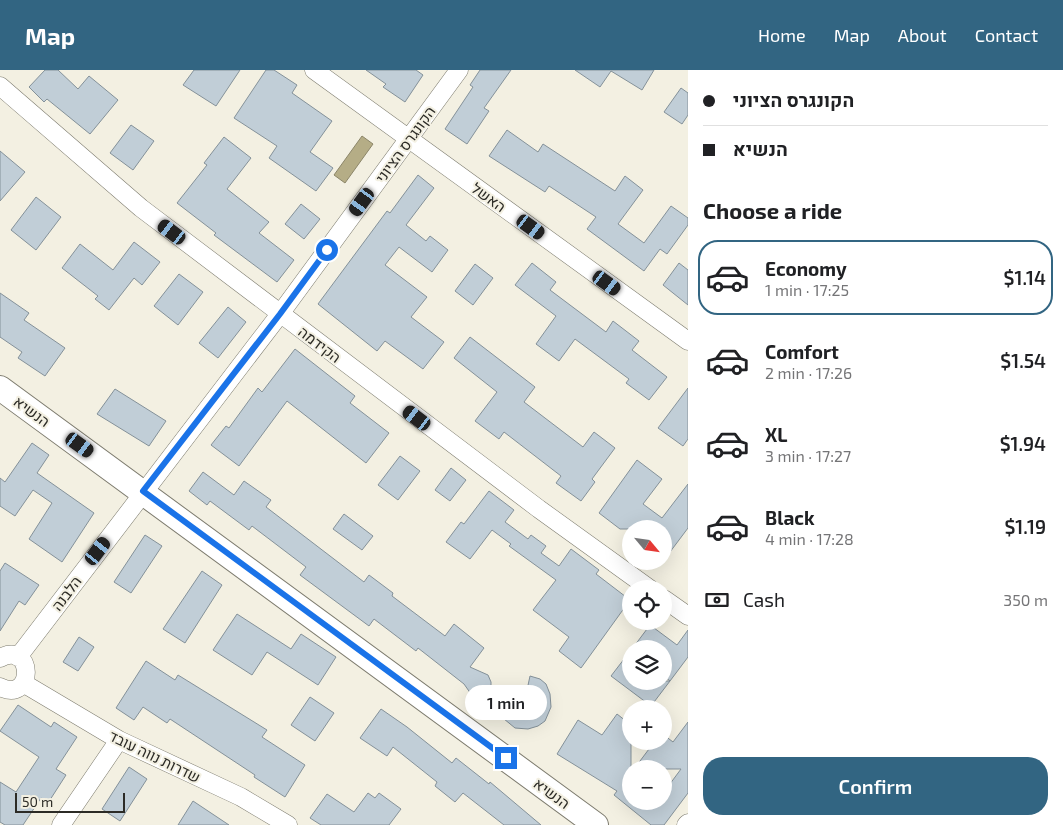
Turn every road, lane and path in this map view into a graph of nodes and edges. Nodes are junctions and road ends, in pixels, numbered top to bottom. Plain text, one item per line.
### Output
1 (314, 70) edge
2 (459, 70) edge
3 (0, 86) edge
4 (408, 138) junction
5 (280, 314) junction
6 (688, 341) edge
7 (0, 388) edge
8 (143, 491) junction
9 (637, 580) edge
10 (672, 604) edge
11 (688, 616) edge
12 (0, 658) edge
13 (18, 658) junction
14 (23, 683) junction
15 (0, 687) edge
16 (119, 740) junction
17 (61, 825) edge
18 (288, 825) edge
19 (596, 825) edge

1 - 4 street, האשל
2 - 4 street, הקונגרס הציוני
3 - 5 street, הקידמה
4 - 5 street, הקונגרס הציוני
4 - 6 street, האשל
5 - 8 street, הלבנה
5 - 9 street, הקידמה
7 - 8 street, הנשיא
8 - 13 street, הלבנה
8 - 19 street, הנשיא
10 - 11 street
12 - 13 street
13 - 14 street
14 - 15 street
14 - 16 street, שדרות נווה עובד
16 - 17 street
16 - 18 street, שדרות נווה עובד

